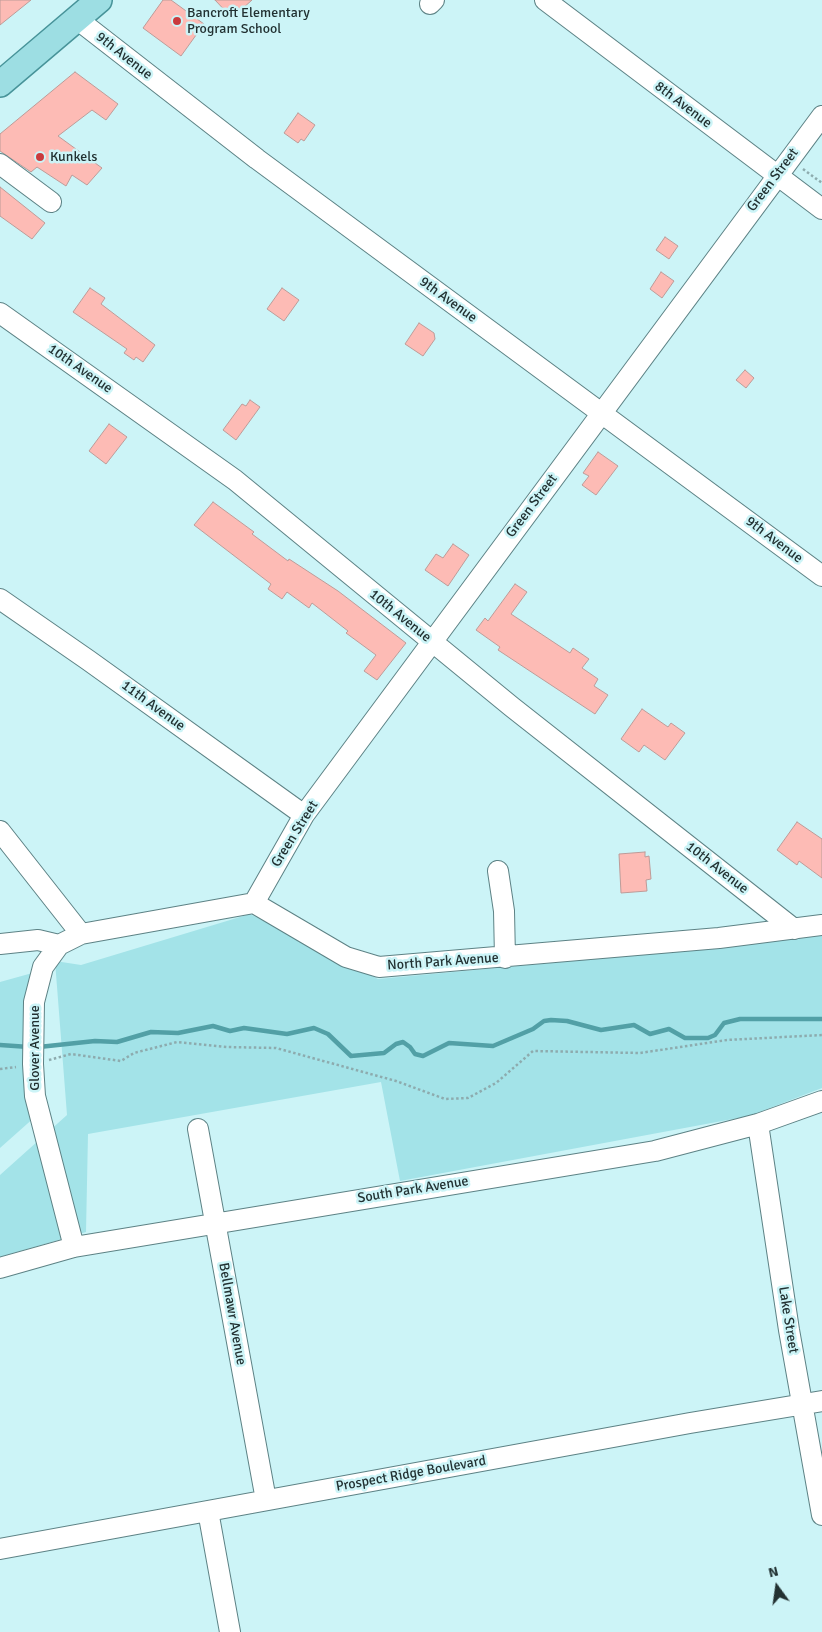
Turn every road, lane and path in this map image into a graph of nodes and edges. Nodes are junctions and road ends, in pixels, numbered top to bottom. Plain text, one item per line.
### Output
1 (99, 0) edge
2 (545, 0) edge
3 (77, 19) junction
4 (0, 84) edge
5 (822, 116) edge
6 (0, 164) edge
7 (796, 164) dead end
8 (776, 176) junction
9 (822, 183) edge
10 (51, 202) dead end
11 (822, 209) edge
12 (0, 313) edge
13 (601, 413) junction
14 (822, 576) edge
15 (0, 599) edge
16 (432, 642) junction
17 (304, 815) junction
18 (0, 831) edge
19 (498, 871) dead end
20 (254, 903) junction
21 (822, 925) edge
22 (794, 929) junction
23 (81, 934) junction
24 (0, 944) edge
25 (59, 945) junction
26 (505, 958) junction
27 (822, 1035) edge
28 (33, 1053) junction
29 (0, 1069) edge
30 (822, 1101) edge
31 (758, 1124) junction
32 (198, 1129) dead end
33 (216, 1225) junction
34 (74, 1247) junction
35 (0, 1268) edge
36 (812, 1402) edge
37 (266, 1500) junction
38 (208, 1511) junction
39 (822, 1515) edge
40 (0, 1549) edge
41 (230, 1632) edge

1 - 3 main road
2 - 8 street, 8th Avenue
3 - 4 main road
3 - 13 street, 9th Avenue
5 - 8 street, Green Street
6 - 10 street
7 - 9 path
8 - 11 street, 8th Avenue
8 - 13 street, Green Street
12 - 16 street, 10th Avenue
13 - 14 street, 9th Avenue
13 - 16 street, Green Street
15 - 17 street, 11th Avenue
16 - 17 street, Green Street
16 - 22 street, 10th Avenue
17 - 20 street, Green Street
18 - 23 street
19 - 26 street
20 - 23 street
20 - 26 street, North Park Avenue
21 - 22 street, North Park Avenue
22 - 26 street, North Park Avenue
23 - 25 street, Glover Avenue
24 - 25 street
25 - 28 street, Glover Avenue
27 - 28 path
28 - 29 path
28 - 34 street, Glover Avenue
30 - 31 street, South Park Avenue
31 - 33 street, South Park Avenue
31 - 36 street, Lake Street
32 - 33 street, Bellmawr Avenue
33 - 34 street, South Park Avenue
33 - 37 street, Bellmawr Avenue
34 - 35 street, South Park Avenue
36 - 37 street, Prospect Ridge Boulevard
36 - 39 street, Lake Street
37 - 38 street, Prospect Ridge Boulevard
38 - 40 street, Prospect Ridge Boulevard
38 - 41 street

